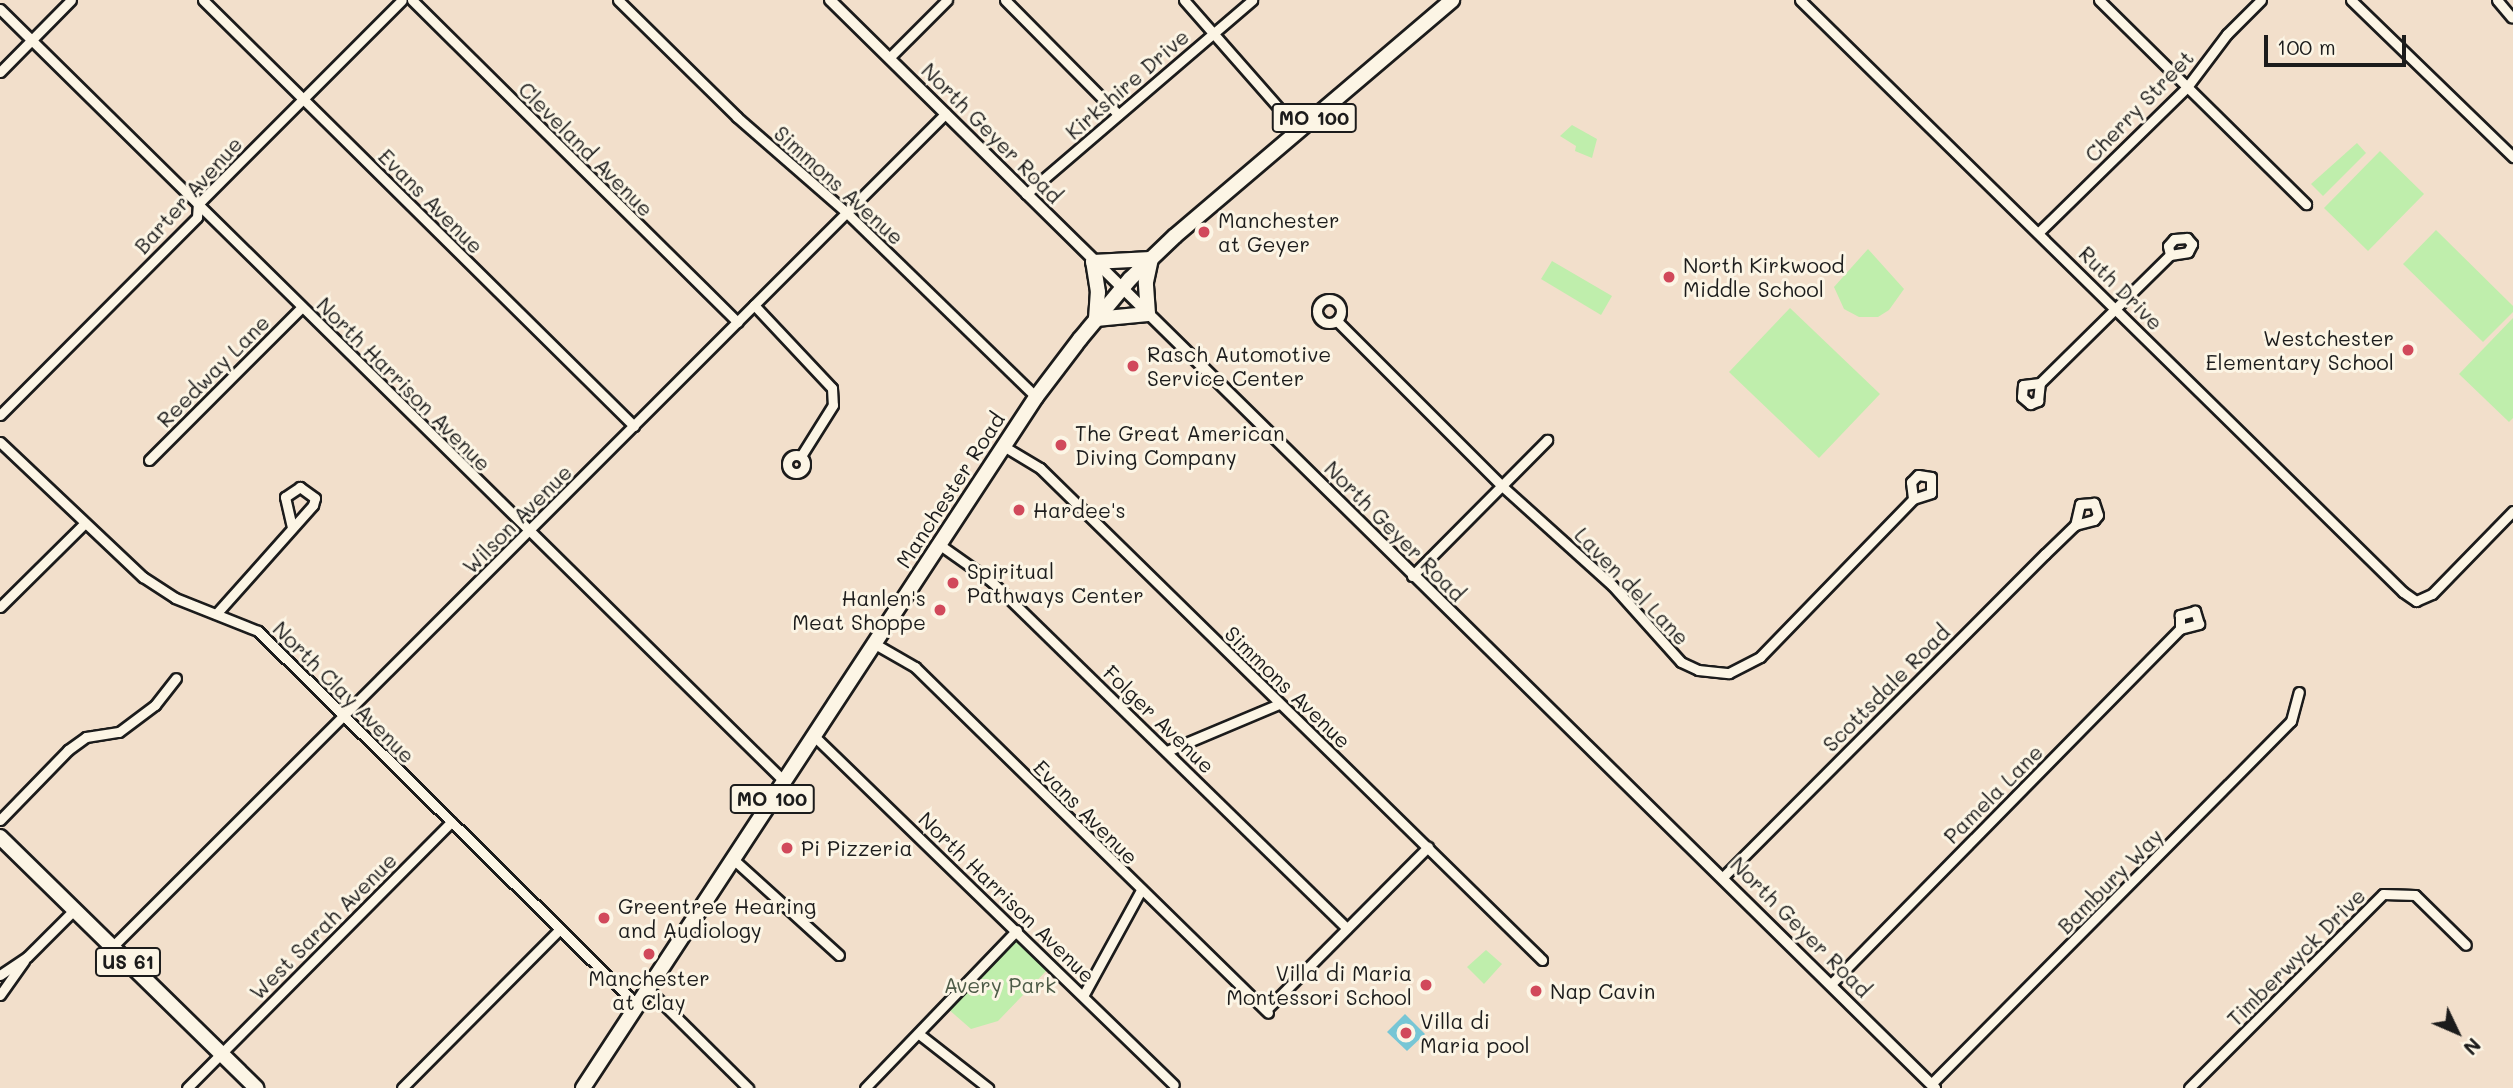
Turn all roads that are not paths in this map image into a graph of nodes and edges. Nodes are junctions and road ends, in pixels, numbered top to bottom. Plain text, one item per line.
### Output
1 (71, 0) edge
2 (203, 0) edge
3 (402, 0) edge
4 (411, 0) edge
5 (618, 0) edge
6 (830, 0) edge
7 (947, 0) edge
8 (1005, 0) edge
9 (1184, 0) edge
10 (1252, 0) edge
11 (1452, 0) edge
12 (1800, 0) edge
13 (2099, 0) edge
14 (2261, 0) edge
15 (2351, 0) edge
16 (2497, 0) edge
17 (0, 9) edge
18 (2512, 18) edge
19 (1214, 33) junction
20 (31, 40) junction
21 (889, 58) junction
22 (0, 72) edge
23 (2187, 87) junction
24 (303, 99) junction
25 (946, 113) junction
26 (1118, 114) junction
27 (1298, 131) junction
28 (2513, 157) edge
29 (1026, 194) junction
30 (198, 204) junction
31 (2306, 204) dead end
32 (848, 213) junction
33 (2039, 232) junction
34 (2170, 255) dead end
35 (1151, 259) junction
36 (1093, 262) junction
37 (1121, 289) junction
38 (754, 305) junction
39 (302, 307) junction
40 (2116, 309) junction
41 (1149, 314) junction
42 (1096, 319) junction
43 (1337, 321) dead end
44 (737, 322) junction
45 (2040, 383) dead end
46 (1036, 397) junction
47 (0, 415) edge
48 (634, 426) junction
49 (1547, 440) dead end
50 (0, 442) edge
51 (1005, 447) junction
52 (801, 456) dead end
53 (149, 460) dead end
54 (1502, 486) junction
55 (1913, 499) dead end
56 (2513, 511) edge
57 (84, 524) junction
58 (2074, 525) dead end
59 (292, 527) dead end
60 (529, 533) junction
61 (940, 545) junction
62 (1412, 576) junction
63 (0, 607) edge
64 (216, 614) junction
65 (2180, 629) dead end
66 (874, 644) junction
67 (176, 678) dead end
68 (2299, 692) dead end
69 (1279, 704) junction
70 (345, 714) junction
71 (814, 736) junction
72 (1167, 751) junction
73 (784, 782) junction
74 (0, 820) edge
75 (451, 822) junction
76 (0, 837) edge
77 (1428, 847) junction
78 (733, 859) junction
79 (1723, 877) junction
80 (1141, 890) junction
81 (74, 910) junction
82 (1347, 928) junction
83 (560, 929) junction
84 (1017, 930) junction
85 (2466, 945) dead end
86 (112, 947) junction
87 (839, 955) dead end
88 (27, 957) junction
89 (1542, 960) dead end
90 (0, 975) edge
91 (1832, 984) junction
92 (648, 989) junction
93 (0, 995) edge
94 (1083, 996) junction
95 (637, 1005) junction
96 (919, 1034) junction
97 (221, 1054) junction
98 (1174, 1085) dead end
99 (1933, 1086) edge
100 (187, 1088) edge
101 (256, 1088) edge
102 (402, 1088) edge
103 (583, 1088) edge
104 (748, 1088) edge
105 (865, 1088) edge
106 (988, 1088) edge
107 (2189, 1088) edge

1 - 20 street
2 - 24 street, Evans Avenue
3 - 24 street, Barter Avenue
4 - 44 street, Cleveland Avenue
5 - 32 street, Simmons Avenue
6 - 21 street, North Geyer Road
7 - 21 street
8 - 26 street
9 - 19 street
10 - 19 street, Kirkshire Drive
11 - 27 main road, Manchester Road / MO 100
12 - 33 street, Ruth Drive
13 - 23 street
14 - 23 street, Cherry Street
15 - 28 street
16 - 18 street
17 - 20 street, North Harrison Avenue
19 - 26 street, Kirkshire Drive
19 - 27 street
20 - 22 street
20 - 30 street, North Harrison Avenue
21 - 25 street, North Geyer Road
23 - 31 street
23 - 33 street, Cherry Street
24 - 30 street, Barter Avenue
24 - 48 street, Evans Avenue
25 - 29 street, North Geyer Road
25 - 32 street, Wilson Avenue
26 - 29 street, Kirkshire Drive
27 - 35 main road, Manchester Road / MO 100
29 - 36 street, North Geyer Road
30 - 39 street, North Harrison Avenue
30 - 47 street, Barter Avenue
32 - 38 street, Wilson Avenue
32 - 46 street, Simmons Avenue
33 - 40 street, Ruth Drive
34 - 40 street
35 - 36 main road
35 - 37 main road, Manchester Road / MO 100
35 - 41 main road
36 - 37 street, North Geyer Road
36 - 42 main road
37 - 41 street, North Geyer Road
37 - 42 main road, Manchester Road / MO 100
38 - 44 street, Wilson Avenue
38 - 52 street
39 - 53 street, Reedway Lane
39 - 60 street, North Harrison Avenue
40 - 45 street
40 - 56 street, Ruth Drive
41 - 42 main road
41 - 62 street, North Geyer Road
42 - 46 main road, Manchester Road / MO 100
43 - 54 street, Laven del Lane
44 - 48 street, Wilson Avenue
46 - 51 main road, Manchester Road / MO 100
48 - 60 street, Wilson Avenue
49 - 54 street
50 - 57 street, North Clay Avenue
51 - 61 main road, Manchester Road / MO 100
51 - 69 street, Simmons Avenue
54 - 55 street, Laven del Lane
54 - 62 street
57 - 63 street
57 - 64 street, North Clay Avenue
58 - 79 street, Scottsdale Road
59 - 64 street
60 - 70 street, Wilson Avenue
60 - 73 street, North Harrison Avenue
61 - 66 main road, Manchester Road / MO 100
61 - 72 street, Folger Avenue
62 - 79 street, North Geyer Road
64 - 70 street, North Clay Avenue
65 - 91 street, Pamela Lane
66 - 71 main road, Manchester Road / MO 100
66 - 80 street, Evans Avenue
67 - 74 street
68 - 99 street, Bambury Way
69 - 72 street
69 - 77 street, Simmons Avenue
70 - 75 street, North Clay Avenue
70 - 86 street, Wilson Avenue
71 - 73 main road, Manchester Road / MO 100
71 - 84 street, North Harrison Avenue
72 - 82 street, Folger Avenue
73 - 78 main road, Manchester Road / MO 100
75 - 83 street, North Clay Avenue
75 - 97 street, West Sarah Avenue
76 - 81 main road, US 61
77 - 82 street
77 - 89 street, Simmons Avenue
78 - 87 street
78 - 92 main road, Manchester Road / MO 100
79 - 91 street, North Geyer Road
80 - 82 street, Evans Avenue
80 - 94 street
81 - 86 main road, US 61
81 - 88 street
83 - 95 street, North Clay Avenue
83 - 102 street
84 - 94 street, North Harrison Avenue
84 - 96 street
85 - 107 street, Timberwyck Drive
86 - 97 main road, US 61
88 - 90 street
88 - 93 street
91 - 99 street, North Geyer Road
92 - 95 main road, Manchester Road / MO 100
92 - 104 street
94 - 98 street, North Harrison Avenue
95 - 103 main road, Manchester Road / MO 100
96 - 105 street
96 - 106 street
97 - 100 street, West Sarah Avenue
97 - 101 main road, US 61

